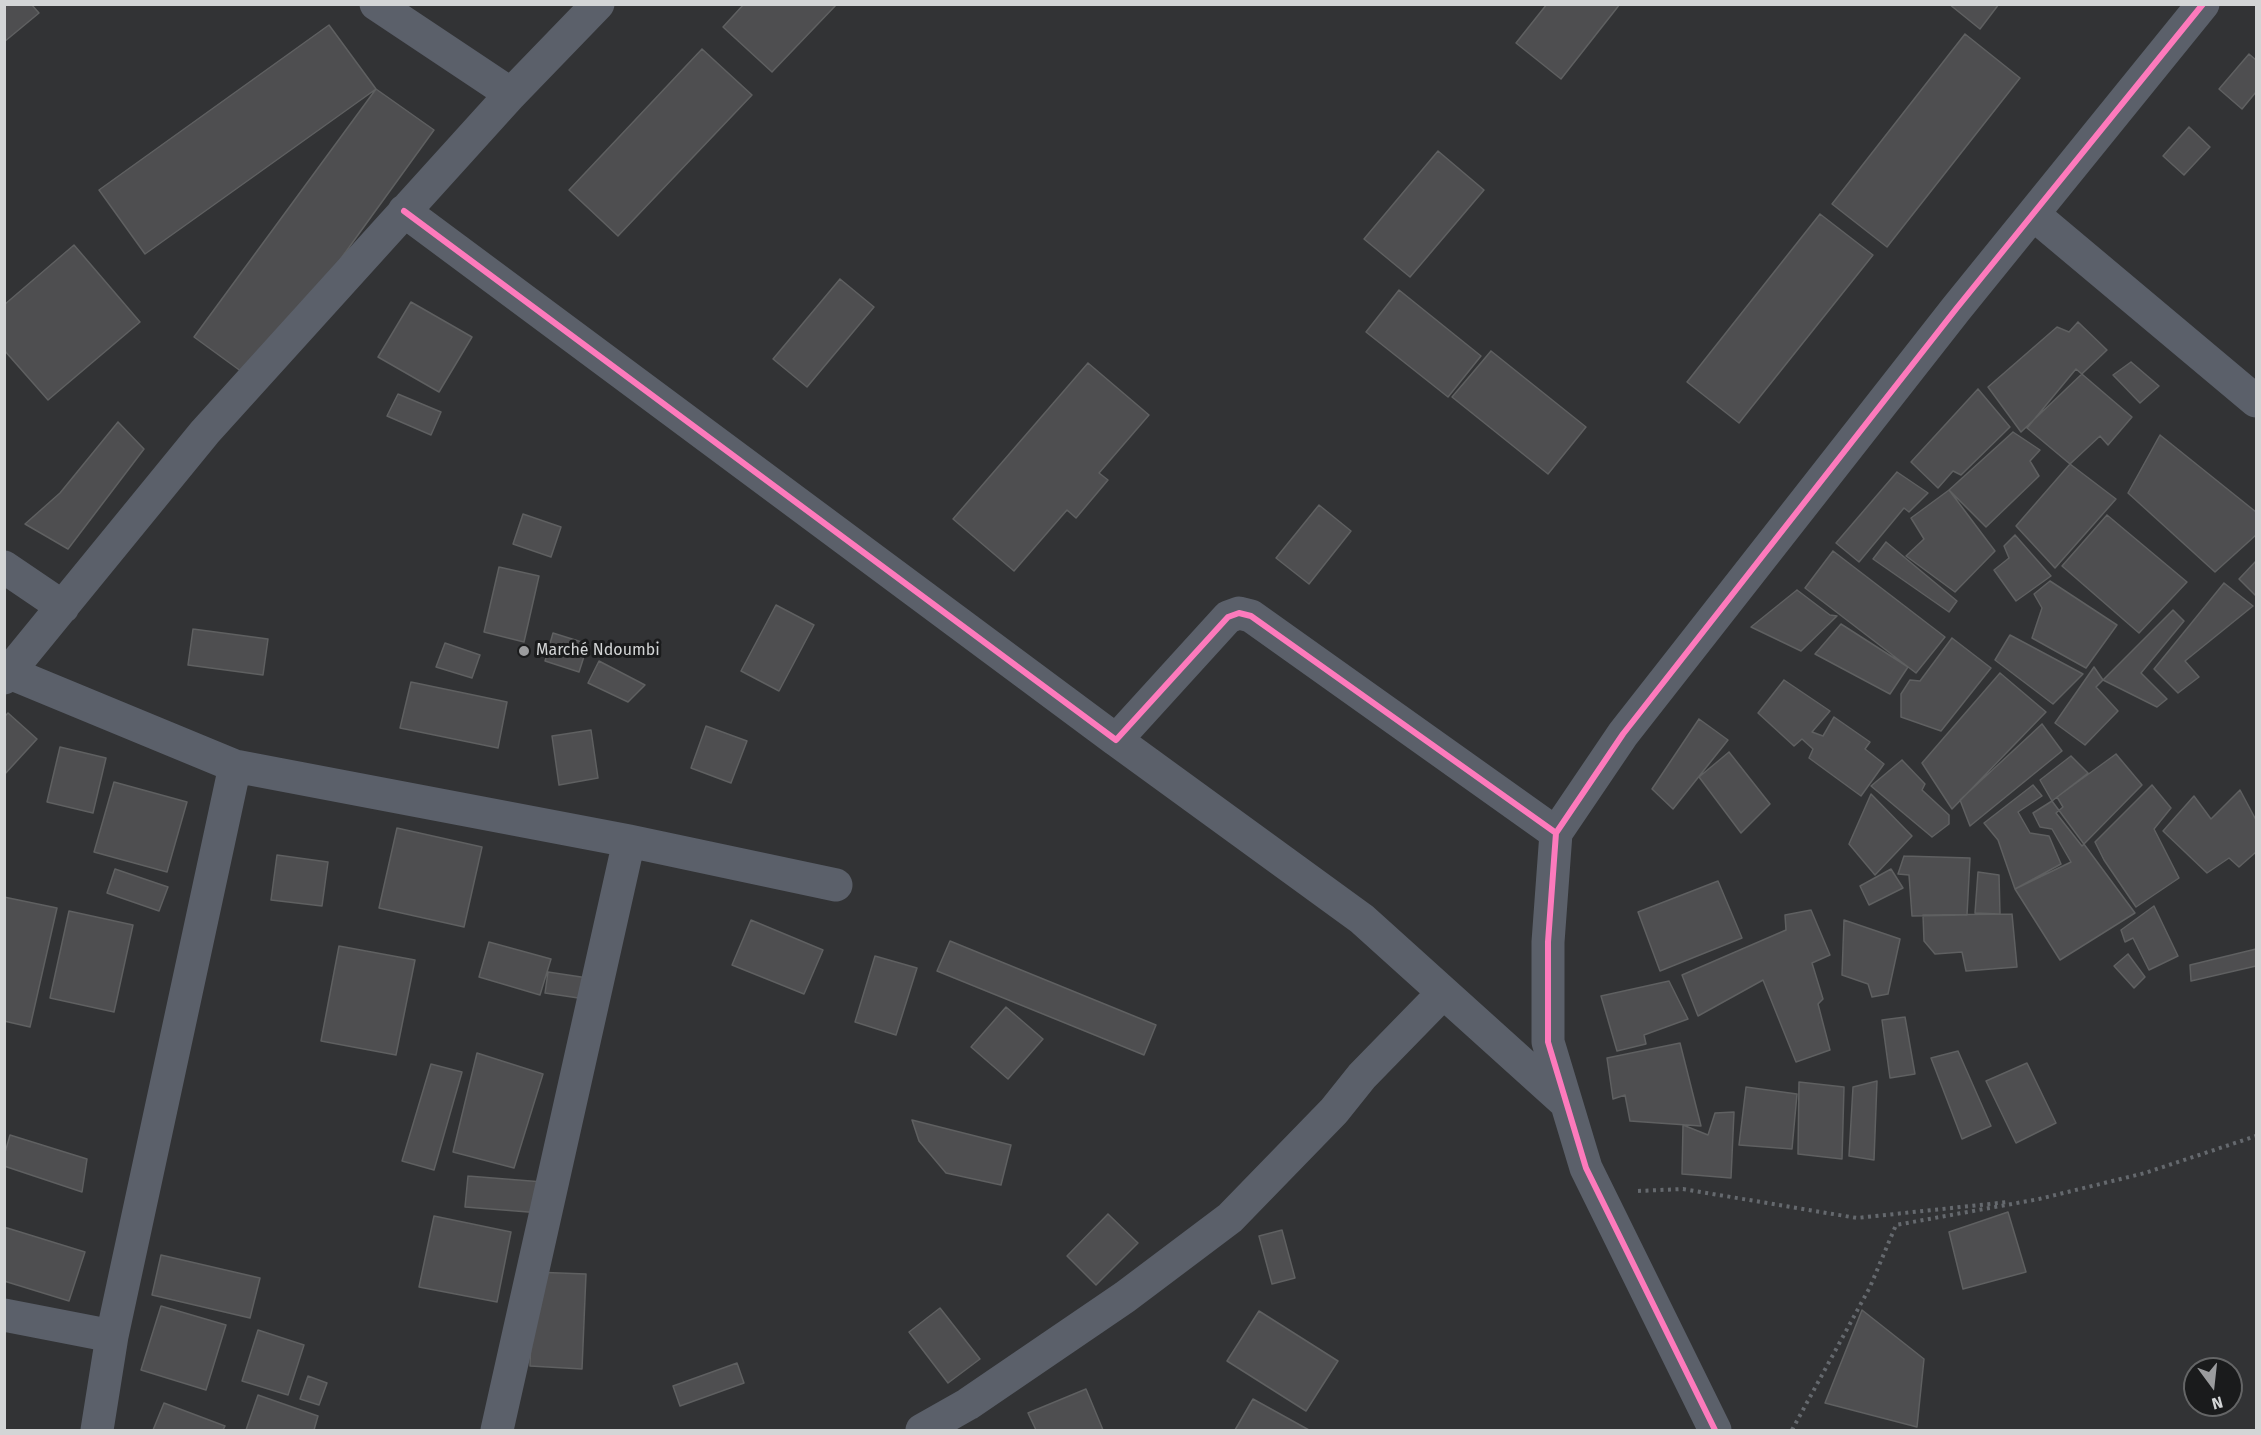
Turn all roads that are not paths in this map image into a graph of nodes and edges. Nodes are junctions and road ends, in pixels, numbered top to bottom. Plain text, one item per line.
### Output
1 (376, 4) edge
2 (598, 4) edge
3 (2203, 4) edge
4 (511, 94) junction
5 (404, 211) junction
6 (2032, 214) junction
7 (2256, 401) edge
8 (4, 567) edge
9 (63, 607) junction
10 (7, 675) edge
11 (1116, 740) junction
12 (235, 766) junction
13 (1556, 833) junction
14 (629, 841) junction
15 (836, 885) dead end
16 (1443, 993) junction
17 (1567, 1104) junction
18 (4, 1315) edge
19 (112, 1336) junction
20 (97, 1431) edge
21 (498, 1431) edge
22 (922, 1431) edge
23 (1715, 1431) edge

1 - 4 street
2 - 4 street
3 - 6 street
4 - 5 street
5 - 9 street
5 - 11 street
6 - 7 street
6 - 13 street
8 - 9 street
9 - 10 street
10 - 12 street
11 - 13 street
11 - 16 street
12 - 14 street
12 - 19 street
13 - 17 street
14 - 15 street
14 - 21 street
16 - 17 street
16 - 22 street
17 - 23 street
18 - 19 street
19 - 20 street

